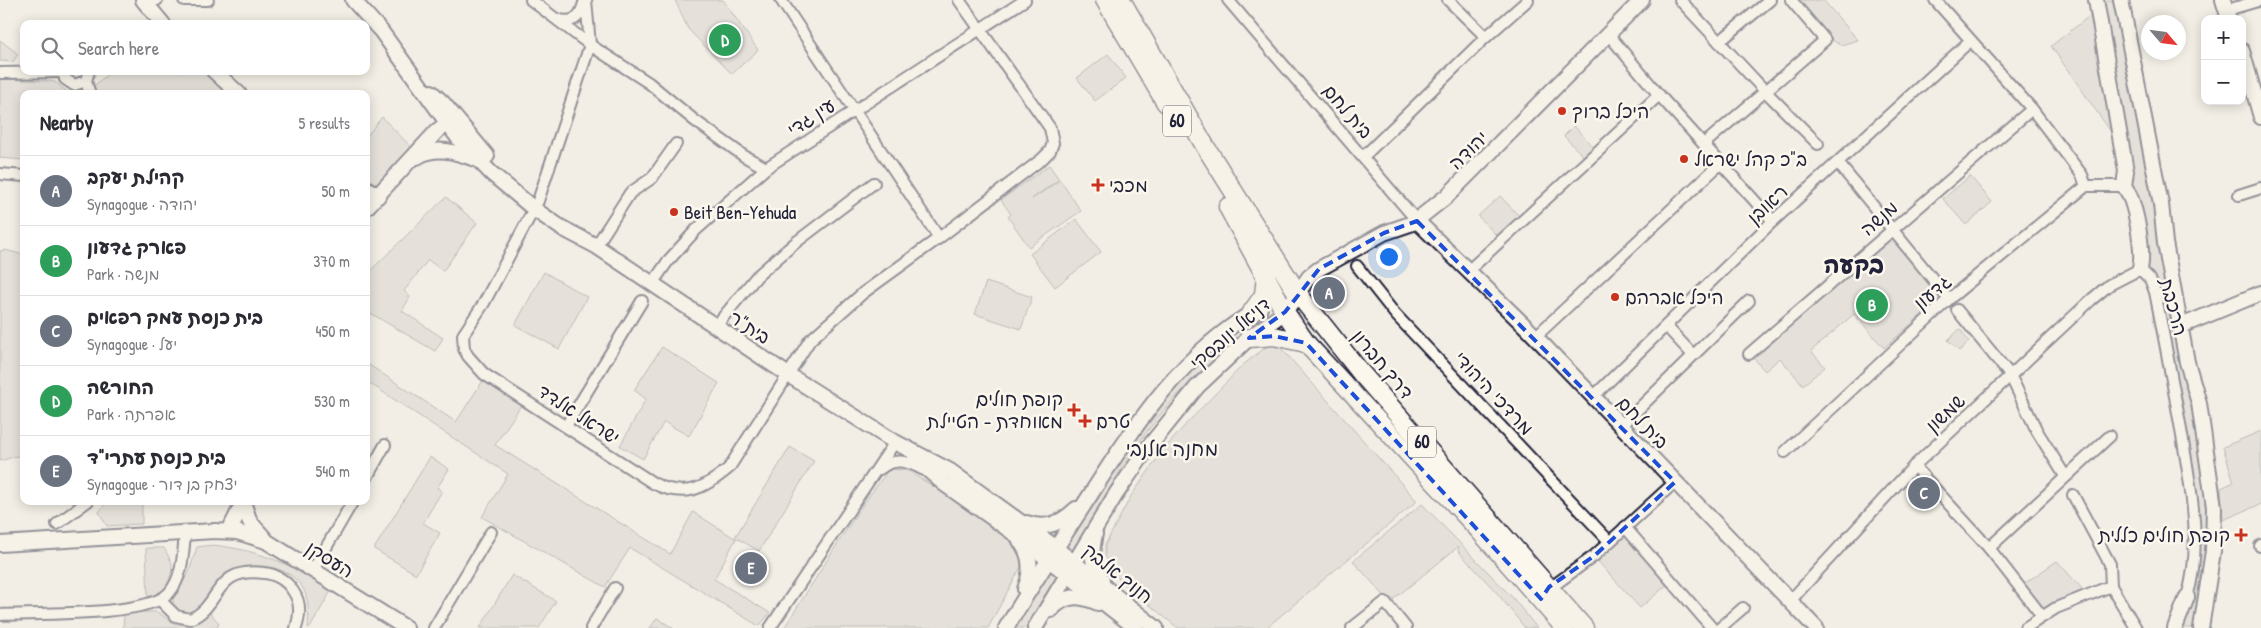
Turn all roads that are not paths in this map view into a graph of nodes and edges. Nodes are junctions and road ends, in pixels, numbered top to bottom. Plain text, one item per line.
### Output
1 (148, 0) edge
2 (184, 0) edge
3 (208, 0) edge
4 (353, 0) edge
5 (531, 0) edge
6 (585, 0) edge
7 (780, 0) edge
8 (959, 0) edge
9 (1025, 0) edge
10 (1034, 0) edge
11 (1105, 0) edge
12 (1120, 0) edge
13 (1228, 0) edge
14 (1448, 0) edge
15 (1528, 0) edge
16 (1642, 0) edge
17 (1680, 0) edge
18 (1770, 0) edge
19 (1791, 0) edge
20 (1935, 0) edge
21 (2096, 0) edge
22 (2122, 0) edge
23 (2261, 0) edge
24 (1013, 9) junction
25 (2229, 9) edge
26 (552, 16) junction
27 (161, 20) edge
28 (370, 20) edge
29 (370, 20) edge
30 (978, 30) junction
31 (1609, 35) junction
32 (1486, 37) junction
33 (1970, 41) junction
34 (1719, 42) junction
35 (590, 45) junction
36 (2246, 60) edge
37 (20, 72) edge
38 (0, 73) edge
39 (64, 75) edge
40 (219, 75) edge
41 (88, 76) edge
42 (74, 85) junction
43 (80, 90) edge
44 (90, 90) edge
45 (235, 90) edge
46 (1765, 91) junction
47 (2258, 94) edge
48 (1659, 95) junction
49 (2032, 108) junction
50 (853, 111) junction
51 (2261, 117) edge
52 (451, 125) junction
53 (676, 144) dead end
54 (1704, 144) junction
55 (1818, 144) dead end
56 (1363, 157) junction
57 (476, 160) junction
58 (410, 161) junction
59 (1721, 163) junction
60 (1838, 163) junction
61 (766, 168) junction
62 (0, 174) edge
63 (20, 176) edge
64 (874, 183) dead end
65 (2086, 186) junction
66 (2124, 186) junction
67 (2261, 188) edge
68 (370, 191) edge
69 (2238, 195) dead end
70 (378, 196) junction
71 (370, 204) edge
72 (536, 205) junction
73 (1430, 211) junction
74 (1417, 221) junction
75 (1773, 221) junction
76 (1892, 229) junction
77 (939, 238) junction
78 (591, 243) junction
79 (1442, 244) junction
80 (1357, 266) dead end
81 (2140, 269) junction
82 (1468, 271) junction
83 (1266, 275) junction
84 (652, 284) junction
85 (2261, 293) edge
86 (1298, 294) junction
87 (1949, 299) junction
88 (1749, 300) dead end
89 (642, 301) dead end
90 (1282, 304) junction
91 (1958, 310) dead end
92 (1252, 312) junction
93 (1666, 326) junction
94 (2181, 326) junction
95 (715, 327) junction
96 (1535, 337) junction
97 (1248, 338) junction
98 (1306, 344) junction
99 (1749, 354) dead end
100 (1693, 355) junction
101 (787, 374) junction
102 (2010, 375) junction
103 (1593, 397) junction
104 (566, 426) junction
105 (1621, 426) junction
106 (2110, 436) dead end
107 (895, 442) junction
108 (385, 445) dead end
109 (1785, 452) dead end
110 (1914, 466) junction
111 (370, 472) edge
112 (935, 476) junction
113 (2065, 476) junction
114 (1675, 482) junction
115 (868, 483) junction
116 (2073, 495) dead end
117 (1087, 499) junction
118 (83, 505) edge
119 (242, 505) edge
120 (244, 505) edge
121 (351, 505) edge
122 (57, 524) dead end
123 (1097, 524) junction
124 (1015, 526) junction
125 (1625, 527) junction
126 (229, 531) junction
127 (491, 532) dead end
128 (185, 534) junction
129 (1610, 541) junction
130 (0, 544) edge
131 (272, 544) junction
132 (1989, 548) junction
133 (1052, 554) junction
134 (1071, 568) junction
135 (313, 570) junction
136 (2111, 586) junction
137 (615, 588) dead end
138 (1545, 593) junction
139 (2187, 598) joint
140 (160, 600) junction
141 (1790, 602) junction
142 (1117, 605) junction
143 (1742, 608) dead end
144 (1017, 610) junction
145 (0, 615) edge
146 (2042, 616) junction
147 (296, 628) edge
148 (406, 628) edge
149 (434, 628) edge
150 (591, 628) edge
151 (770, 628) edge
152 (1006, 628) edge
153 (1035, 628) edge
154 (1136, 628) edge
155 (1156, 628) edge
156 (1352, 628) edge
157 (1406, 628) edge
158 (1565, 628) edge
159 (1584, 628) edge
160 (1712, 628) edge
161 (1720, 628) edge
162 (1816, 628) edge
163 (2025, 628) edge
164 (2136, 628) edge
165 (2175, 628) edge
166 (2201, 628) edge

1 - 27 street
2 - 3 street
4 - 28 street, בית"ר
5 - 26 street
6 - 26 street
6 - 35 street
7 - 50 street
8 - 30 street
9 - 24 street, עין גדי
10 - 24 street, עין גדי
11 - 83 highway, דרך חברון / 60
12 - 86 highway, דרך חברון / 60
13 - 56 street, בית לחם
14 - 32 street
15 - 32 street
16 - 31 street, יהודה
17 - 34 street
18 - 34 street
19 - 46 street
20 - 33 street
21 - 66 street, הרכבת
22 - 94 street, הרכבת
23 - 25 street
24 - 30 street, עין גדי
26 - 35 street
29 - 52 street, בית"ר
30 - 50 street, עין גדי
30 - 77 street, ישראל אלדד
31 - 48 street
31 - 73 street, יהודה
32 - 56 street
33 - 49 street
33 - 60 street, ראובן
34 - 46 street
35 - 61 street
35 - 72 street, ישראל אלדד
36 - 47 street
37 - 38 street
39 - 42 street
40 - 45 street
41 - 42 street
41 - 44 street
42 - 43 street
46 - 54 street
46 - 55 street
47 - 51 street
48 - 54 street
48 - 82 street
49 - 65 street
49 - 76 street, מנשה
50 - 61 street, עין גדי
50 - 77 street
52 - 57 street, בית"ר
52 - 58 street
52 - 72 street, בית"ר
53 - 78 street
54 - 59 street
56 - 74 street, בית לחם
57 - 58 street
57 - 72 street, בית"ר
58 - 70 street
59 - 75 street
59 - 96 street
60 - 75 street, ראובן
60 - 76 street
61 - 84 street, עין גדי
62 - 63 street
64 - 95 street
65 - 66 street
65 - 87 street, גדעון
66 - 81 street, הרכבת
67 - 69 street
68 - 70 street
70 - 71 street
72 - 78 street, בית"ר
72 - 104 street, ישראל אלדד
73 - 74 street, יהודה
73 - 79 street, בית לחם
74 - 79 street, בית לחם
74 - 86 street, יהודה
75 - 93 street, ראובן
76 - 87 street
76 - 99 street, מנשה
77 - 101 street, ישראל אלדד
78 - 84 street, בית"ר
79 - 82 street, בית לחם
80 - 129 street, מרדכי היהודי
81 - 102 street, שמשון
81 - 139 street, הרכבת
82 - 96 street, בית לחם
83 - 90 highway, דרך חברון / 60
83 - 92 highway
84 - 95 street, בית"ר
85 - 94 street
86 - 90 street, דניאל ינובסקי
86 - 138 highway, דרך חברון / 60
87 - 109 street, גדעון
88 - 100 street
89 - 104 street
90 - 92 street, דניאל ינובסקי
90 - 97 street, דניאל ינובסקי
90 - 98 highway, דרך חברון / 60
91 - 102 street
92 - 117 street, דניאל ינובסקי
93 - 100 street
93 - 103 street, ראובן
94 - 166 street, הרכבת
95 - 101 street, בית"ר
96 - 103 street, בית לחם
97 - 98 highway
97 - 123 street, דניאל ינובסקי
98 - 138 highway, דרך חברון / 60
100 - 105 street
101 - 104 street, ישראל אלדד
101 - 107 street, בית"ר
102 - 110 street, שמשון
102 - 113 street
103 - 105 street, בית לחם
105 - 114 street, בית לחם
106 - 113 street
107 - 112 street, בית"ר
107 - 115 street
107 - 124 street, בית"ר
108 - 111 street
110 - 132 street
110 - 141 street, שמשון
112 - 115 street, בית"ר
112 - 124 street, בית"ר
113 - 132 street
114 - 125 street
114 - 141 street, בית לחם
115 - 151 street
116 - 136 street
117 - 124 street
117 - 133 street, דניאל ינובסקי
118 - 122 street
119 - 126 street
120 - 131 street
121 - 135 street
123 - 134 street, דניאל ינובסקי
123 - 142 street
124 - 133 street, בית"ר
124 - 144 street
125 - 129 street
125 - 160 street
126 - 128 street, העסקן
126 - 131 street, העסקן
127 - 149 street
128 - 130 street, העסקן
128 - 140 street
129 - 138 street
131 - 135 street, העסקן
132 - 146 street
133 - 134 street, חנוך אלבק
133 - 144 street, דניאל ינובסקי
134 - 142 street, חנוך אלבק
134 - 153 street, דניאל ינובסקי
135 - 148 street, העסקן
136 - 146 street
136 - 164 street
137 - 150 street
138 - 158 highway, דרך חברון / 60
138 - 159 highway, דרך חברון / 60
139 - 165 street, הרכבת
140 - 145 street
140 - 147 street
141 - 162 street, בית לחם
142 - 153 street
142 - 154 street, חנוך אלבק
142 - 155 street, חנוך אלבק
143 - 161 street
144 - 152 street, דניאל ינובסקי
146 - 163 street
156 - 157 street

